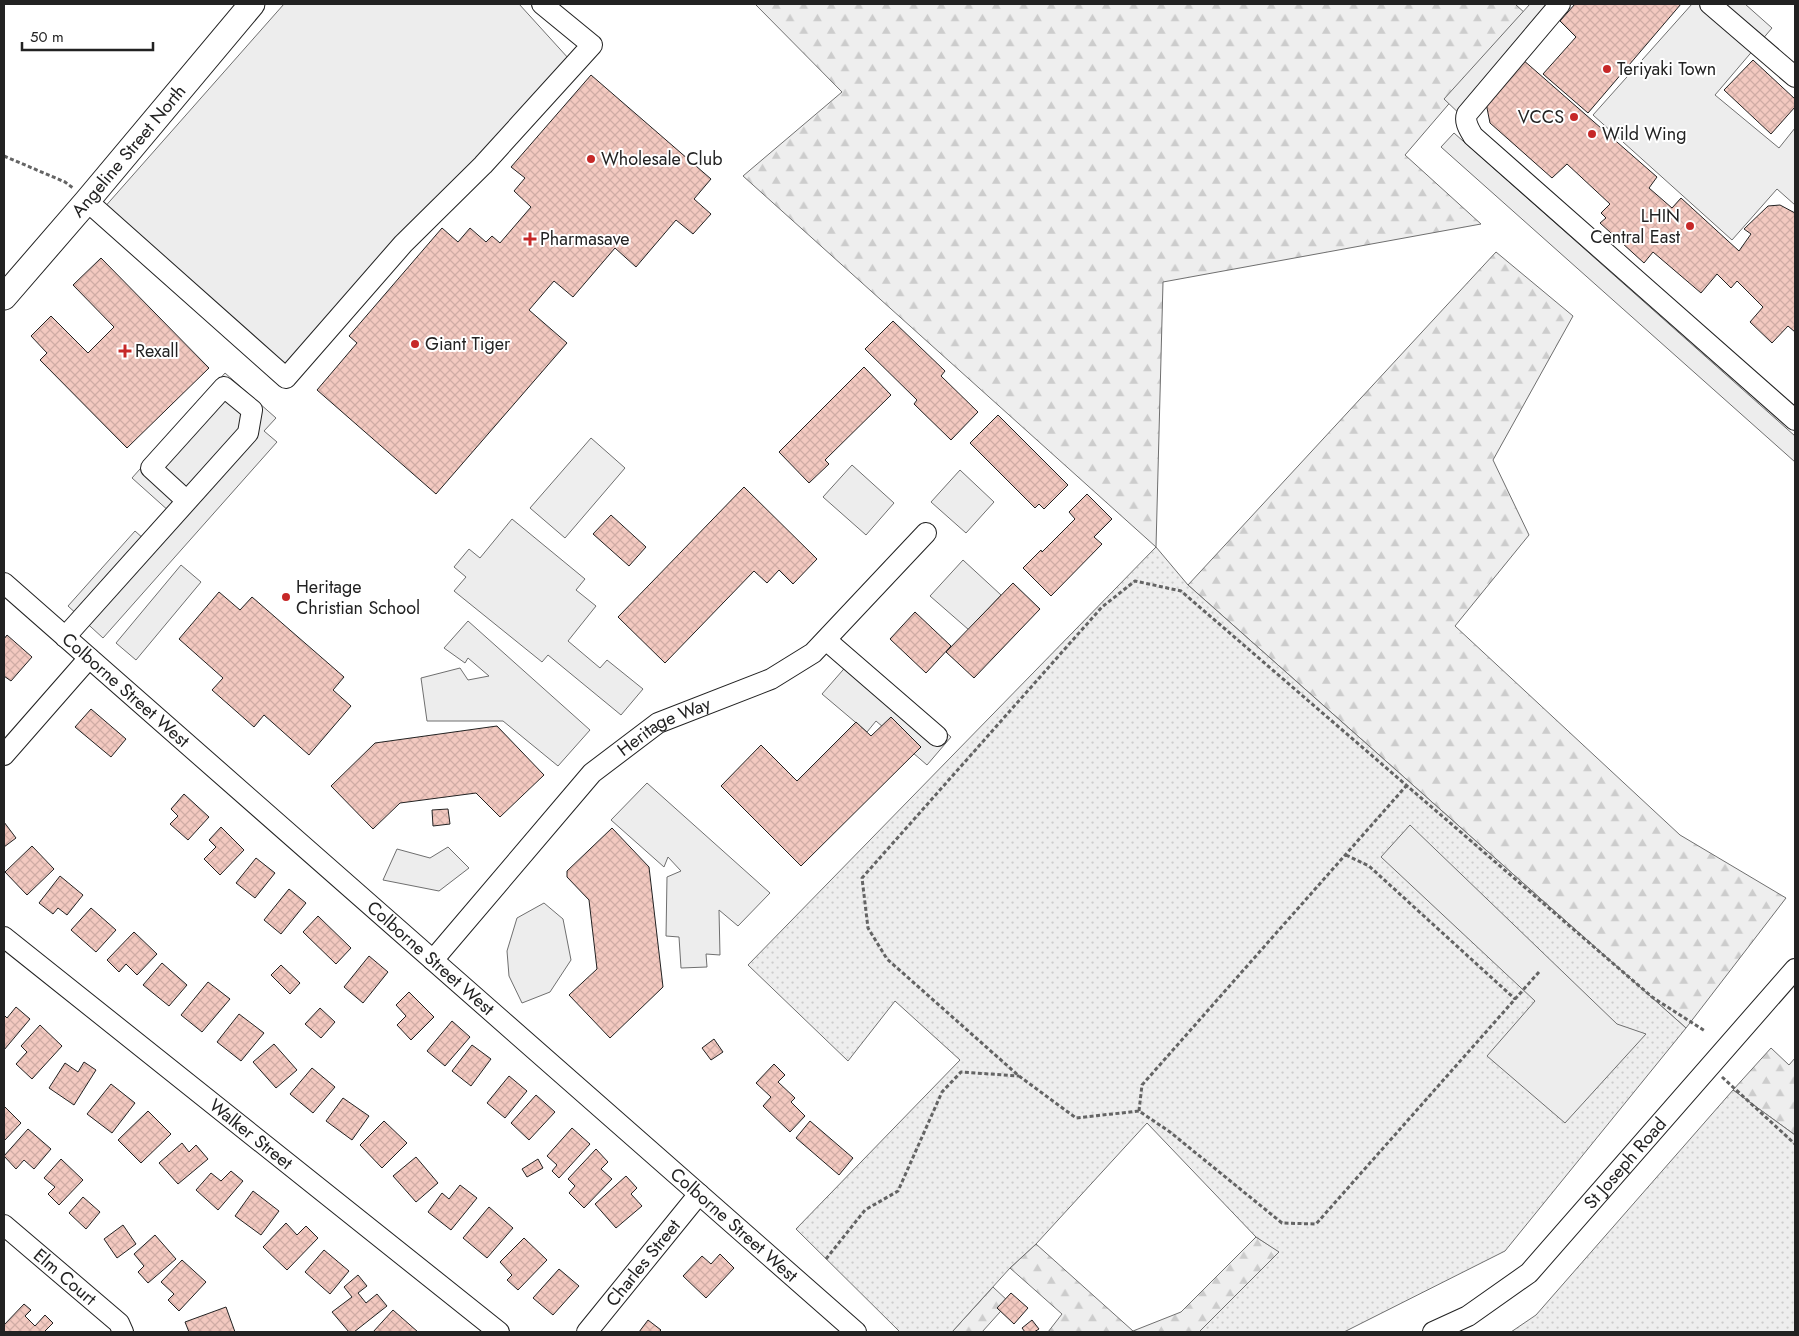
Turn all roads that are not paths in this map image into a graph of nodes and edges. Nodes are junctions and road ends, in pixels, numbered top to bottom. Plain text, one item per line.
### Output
1 (252, 4) edge
2 (542, 4) edge
3 (1560, 4) edge
4 (1710, 4) edge
5 (1795, 77) edge
6 (87, 201) junction
7 (4, 297) edge
8 (1795, 420) edge
9 (187, 500) junction
10 (926, 533) dead end
11 (4, 583) edge
12 (65, 637) junction
13 (826, 640) junction
14 (89, 658) junction
15 (937, 736) dead end
16 (4, 755) edge
17 (4, 937) edge
18 (433, 960) junction
19 (1795, 969) edge
20 (699, 1194) junction
21 (4, 1225) edge
22 (123, 1332) edge
23 (499, 1332) edge
24 (587, 1332) edge
25 (856, 1332) edge
26 (1433, 1332) edge

1 - 6 main road, Angeline Street North
2 - 6 street
3 - 8 street
4 - 5 street
6 - 7 main road, Angeline Street North
9 - 9 street
9 - 12 street
10 - 13 street, Heritage Way
11 - 12 street, Colborne Street West
12 - 14 street, Colborne Street West
13 - 15 street
13 - 18 street, Heritage Way
14 - 16 street
14 - 18 street, Colborne Street West
17 - 23 street, Walker Street
18 - 20 street, Colborne Street West
19 - 26 street, St Joseph Road
20 - 24 street, Charles Street
20 - 25 street, Colborne Street West
21 - 22 street, Elm Court

